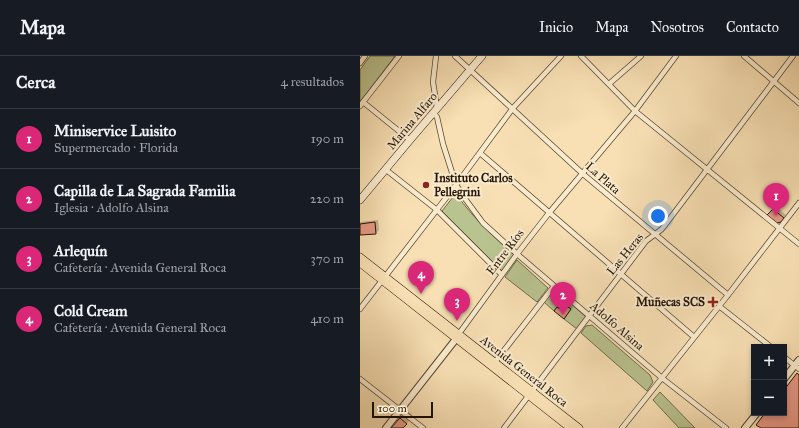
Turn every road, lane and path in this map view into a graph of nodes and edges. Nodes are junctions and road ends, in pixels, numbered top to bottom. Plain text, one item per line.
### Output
1 (365, 56) edge
2 (399, 56) edge
3 (436, 56) edge
4 (455, 56) edge
5 (482, 56) edge
6 (561, 56) edge
7 (581, 56) edge
8 (641, 56) edge
9 (669, 56) edge
10 (744, 56) edge
11 (793, 56) edge
12 (675, 58) edge
13 (360, 63) edge
14 (470, 69) junction
15 (774, 81) junction
16 (609, 84) junction
17 (799, 103) edge
18 (361, 104) edge
19 (512, 108) junction
20 (435, 110) junction
21 (635, 111) junction
22 (410, 140) junction
23 (480, 153) junction
24 (385, 169) junction
25 (707, 169) junction
26 (583, 174) junction
27 (456, 185) junction
28 (360, 200) edge
29 (799, 203) edge
30 (437, 210) junction
31 (549, 213) junction
32 (780, 228) junction
33 (654, 234) junction
34 (799, 244) edge
35 (517, 254) junction
36 (360, 257) edge
37 (360, 263) edge
38 (501, 274) junction
39 (621, 274) junction
40 (384, 278) junction
41 (554, 286) junction
42 (728, 295) junction
43 (719, 306) junction
44 (360, 309) edge
45 (590, 316) junction
46 (457, 336) junction
47 (694, 337) junction
48 (768, 344) edge
49 (787, 359) edge
50 (799, 360) edge
51 (494, 362) junction
52 (797, 367) edge
53 (787, 376) edge
54 (662, 378) junction
55 (360, 379) edge
56 (531, 394) junction
57 (400, 410) junction
58 (755, 416) edge
59 (386, 428) edge
60 (423, 428) edge
61 (504, 428) edge
62 (570, 428) edge
63 (579, 428) edge
64 (622, 428) edge
65 (726, 428) edge
66 (745, 428) edge

1 - 13 street
2 - 18 street
3 - 20 street, Adolfo Alsina
4 - 14 street, La Plata
5 - 14 main road, Marina Alfaro
6 - 19 street
7 - 16 street
8 - 16 street
9 - 12 street
10 - 15 street
11 - 15 street, Las Heras
12 - 21 street, Entre Ríos
14 - 19 street, La Plata
14 - 20 main road, Marina Alfaro
15 - 17 street
15 - 25 street, Las Heras
16 - 21 street
18 - 22 street
19 - 23 street
19 - 26 street, La Plata
20 - 22 main road, Marina Alfaro
20 - 27 street, Adolfo Alsina
21 - 25 street
21 - 26 street, Entre Ríos
22 - 24 main road, Marina Alfaro
23 - 27 street
23 - 31 street
24 - 28 main road, Marina Alfaro
24 - 30 street
25 - 32 street
25 - 33 street, Las Heras
26 - 31 street, Entre Ríos
26 - 33 street, La Plata
27 - 30 street
27 - 35 street, Adolfo Alsina
29 - 32 street
30 - 38 street
30 - 40 street
31 - 35 street, Entre Ríos
31 - 39 street
32 - 34 street
32 - 42 street
33 - 39 street, Las Heras
33 - 42 street, La Plata
35 - 38 street, Entre Ríos
35 - 41 street, Adolfo Alsina
36 - 40 main road, Avenida General Roca
37 - 40 main road, Avenida General Roca
38 - 46 street, Entre Ríos
39 - 45 street, Las Heras
39 - 47 street
40 - 44 street
40 - 46 main road, Avenida General Roca
41 - 45 street, Adolfo Alsina
41 - 51 street
42 - 43 street
43 - 47 street
43 - 48 street
45 - 54 street, Adolfo Alsina
45 - 56 street, Las Heras
46 - 51 main road, Avenida General Roca
46 - 56 main road, Avenida General Roca
46 - 57 street, Entre Ríos
47 - 54 street
49 - 52 street
50 - 52 street
51 - 56 main road, Avenida General Roca
52 - 53 street
54 - 64 street
54 - 65 street, Adolfo Alsina
55 - 57 street
56 - 61 street, Las Heras
56 - 62 main road, Avenida General Roca
56 - 63 main road, Avenida General Roca
57 - 59 street, Entre Ríos
57 - 60 street
58 - 66 street

